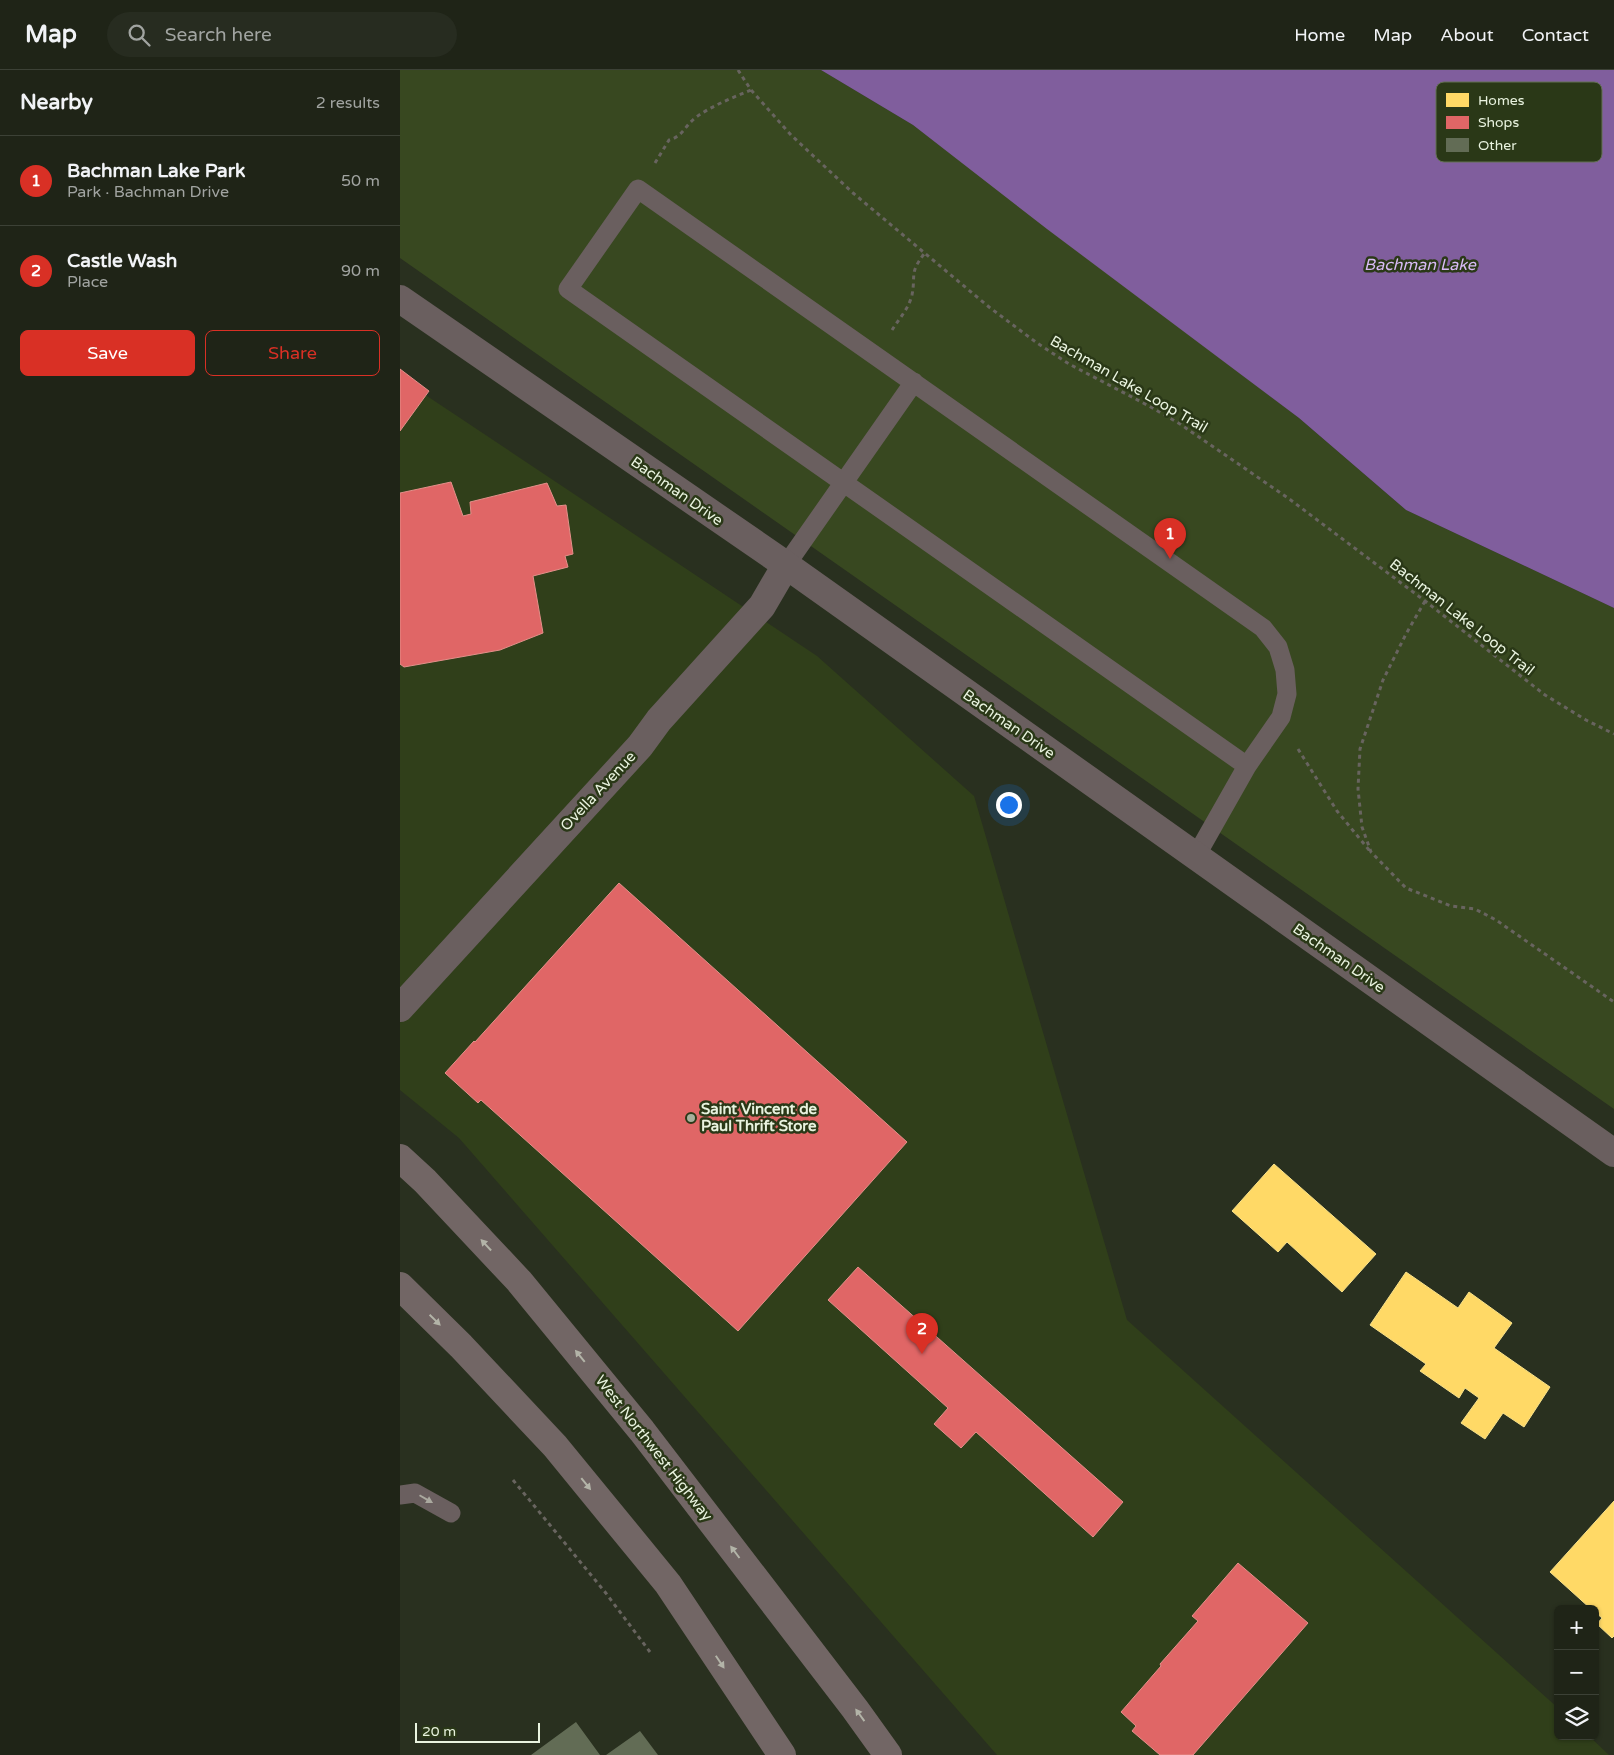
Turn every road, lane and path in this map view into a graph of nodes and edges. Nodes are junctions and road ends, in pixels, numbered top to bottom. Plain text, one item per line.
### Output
1 (738, 70) edge
2 (751, 90) junction
3 (638, 189) junction
4 (924, 254) junction
5 (400, 299) edge
6 (874, 355) junction
7 (914, 382) junction
8 (843, 483) junction
9 (786, 565) junction
10 (1425, 601) junction
11 (1281, 717) junction
12 (1614, 734) edge
13 (1247, 766) junction
14 (1371, 852) junction
15 (1196, 856) junction
16 (1614, 1002) edge
17 (400, 1008) edge
18 (1614, 1153) edge
19 (400, 1158) edge
20 (400, 1286) edge
21 (513, 1480) dead end
22 (400, 1495) edge
23 (450, 1513) dead end
24 (650, 1652) dead end
25 (782, 1755) edge
26 (888, 1755) edge

1 - 2 path, Bachman Lake Loop Trail
2 - 3 path
2 - 4 path, Bachman Lake Loop Trail
3 - 6 lane
3 - 8 lane
4 - 6 path
4 - 10 path, Bachman Lake Loop Trail
5 - 9 street, Bachman Drive
6 - 7 lane
7 - 8 lane
7 - 11 lane
8 - 9 lane
8 - 13 lane
9 - 15 street, Bachman Drive
9 - 17 street, Ovella Avenue
10 - 12 path, Bachman Lake Loop Trail
10 - 14 path
11 - 13 lane
11 - 14 path
13 - 15 lane
14 - 16 path
15 - 18 street, Bachman Drive
26 -> 19 main road, West Northwest Highway
20 -> 25 main road
21 - 24 path
22 -> 23 lane

